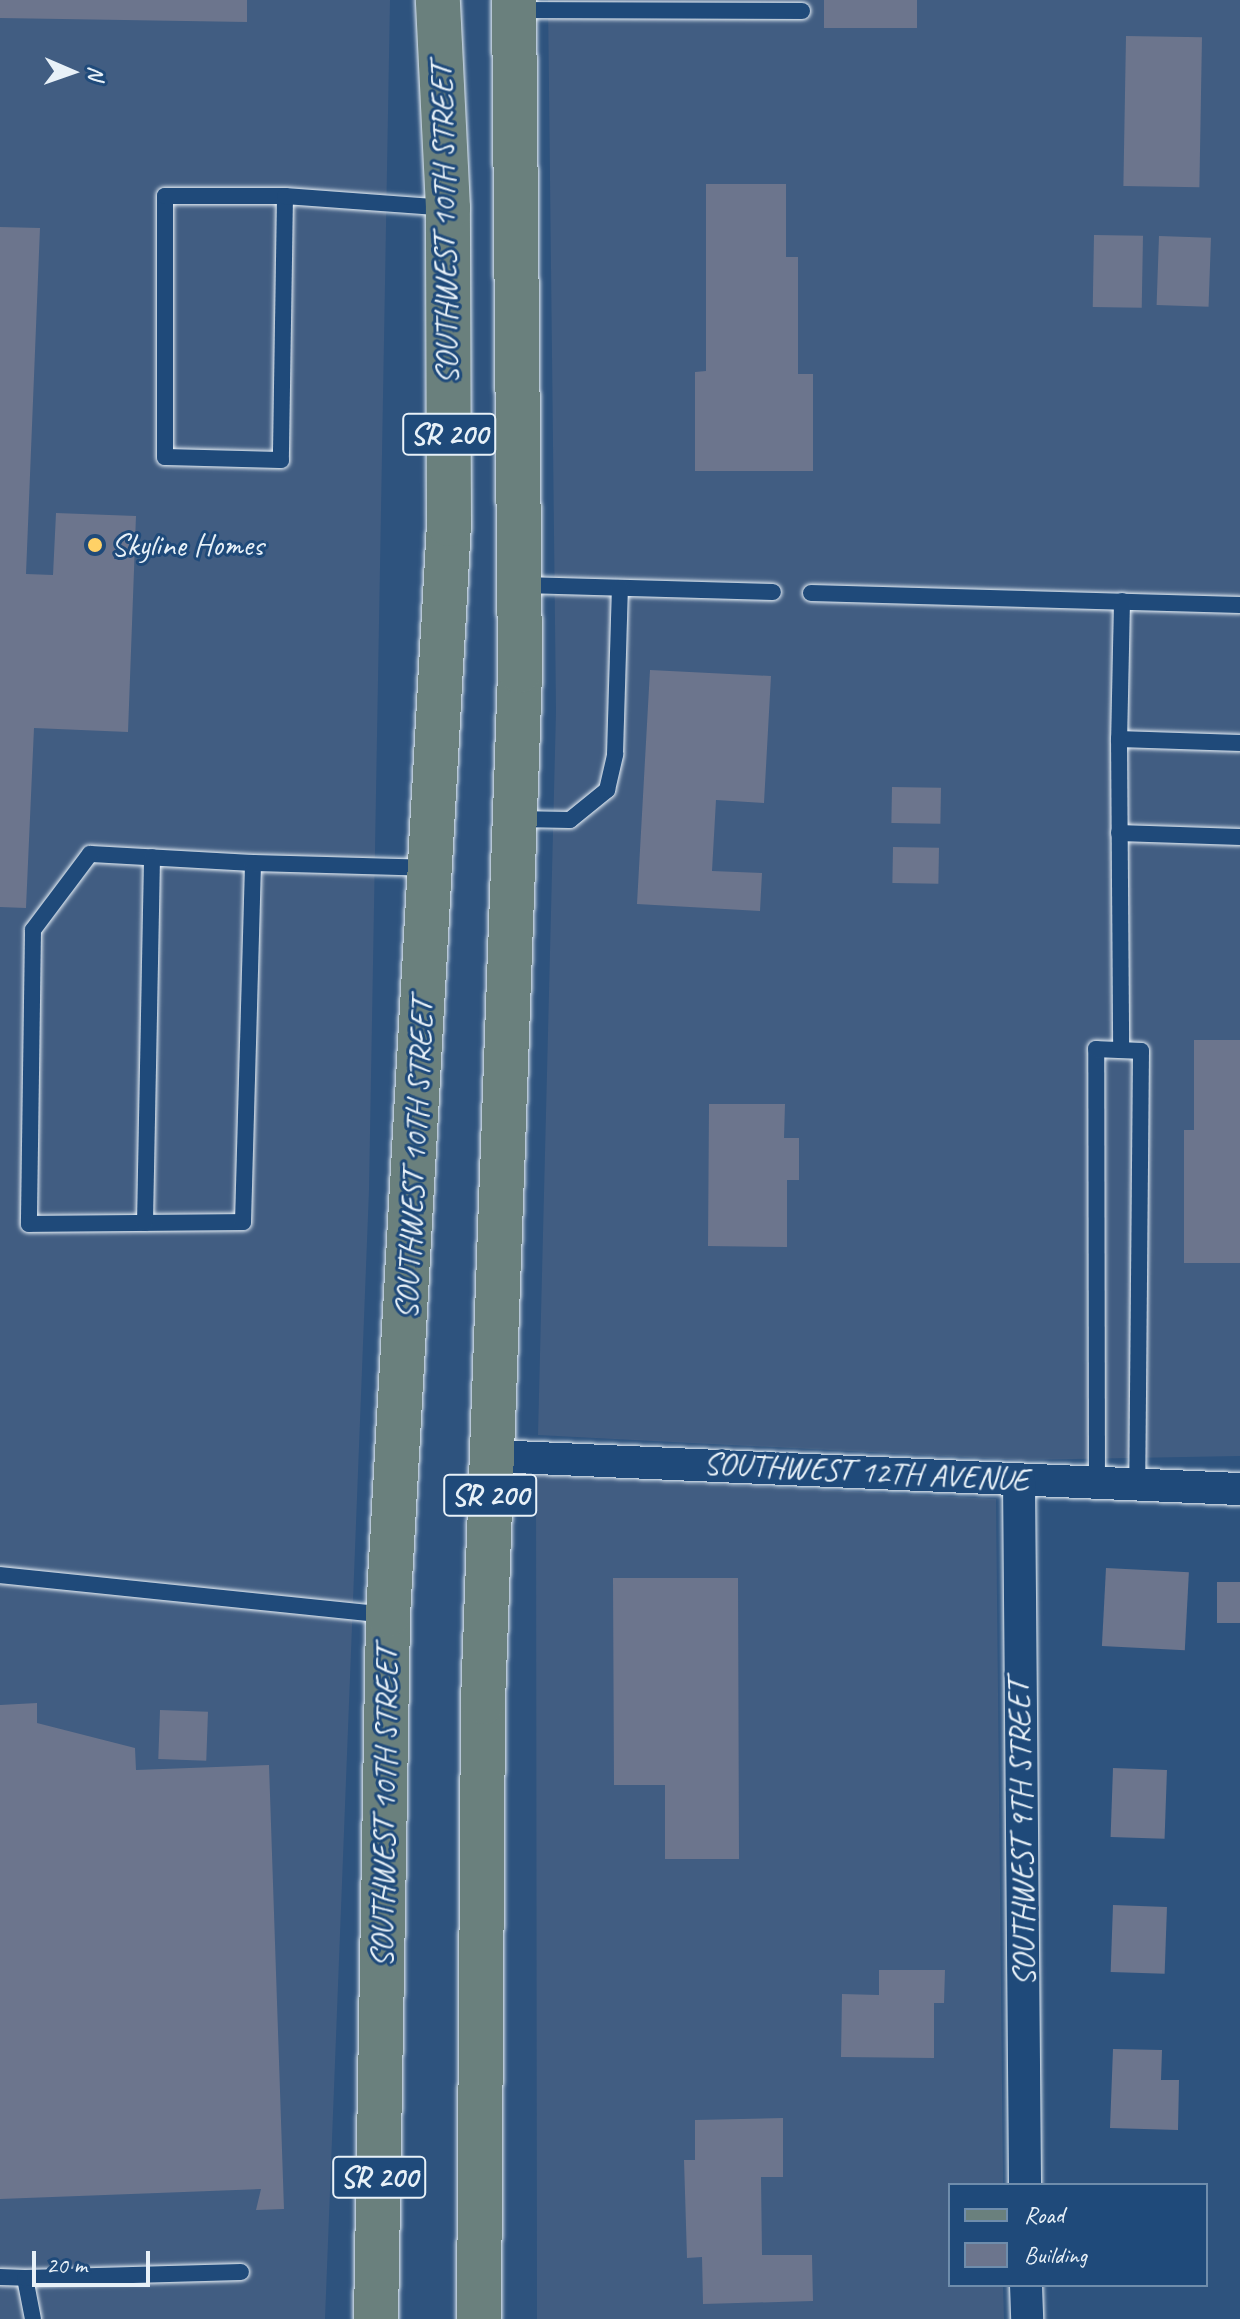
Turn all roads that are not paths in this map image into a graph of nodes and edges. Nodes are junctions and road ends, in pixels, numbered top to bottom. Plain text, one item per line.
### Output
1 (438, 0) edge
2 (515, 5) edge
3 (802, 11) dead end
4 (285, 196) junction
5 (448, 208) junction
6 (521, 585) junction
7 (620, 588) junction
8 (773, 592) dead end
9 (811, 593) dead end
10 (1122, 601) junction
11 (1240, 605) edge
12 (1119, 739) junction
13 (1240, 743) edge
14 (517, 819) junction
15 (1119, 833) junction
16 (1240, 837) edge
17 (152, 857) junction
18 (253, 863) junction
19 (432, 868) junction
20 (1121, 1050) junction
21 (145, 1223) junction
22 (492, 1456) junction
23 (1019, 1480) junction
24 (1097, 1484) junction
25 (1137, 1485) junction
26 (1240, 1489) edge
27 (0, 1575) edge
28 (388, 1615) junction
29 (1025, 2183) edge
30 (241, 2272) dead end
31 (0, 2277) edge
32 (25, 2278) junction
33 (1026, 2287) edge
34 (33, 2319) edge
35 (376, 2319) edge
36 (479, 2319) edge
37 (1027, 2319) edge

1 - 5 main road, SOUTHWEST 10TH STREET / SR 200
2 - 3 lane
2 - 6 main road, SR 200
4 - 4 lane
4 - 5 lane
5 - 19 main road, SOUTHWEST 10TH STREET / SR 200
6 - 7 lane
6 - 14 main road, SR 200
7 - 8 lane
7 - 14 lane
9 - 10 lane
10 - 11 lane
10 - 12 lane
12 - 13 lane
12 - 15 lane
14 - 22 main road, SR 200
15 - 16 lane
15 - 20 lane
17 - 18 lane
17 - 21 lane
17 - 21 lane
18 - 19 lane
18 - 21 lane
19 - 28 main road, SOUTHWEST 10TH STREET / SR 200
20 - 24 lane
20 - 25 lane
22 - 23 street, SOUTHWEST 12TH AVENUE
22 - 36 main road, SR 200
23 - 24 street, SOUTHWEST 12TH AVENUE
23 - 29 street, SOUTHWEST 9TH STREET
24 - 25 street, SOUTHWEST 12TH AVENUE
25 - 26 street, SOUTHWEST 12TH AVENUE
27 - 28 lane
28 - 35 main road, SOUTHWEST 10TH STREET / SR 200
30 - 32 lane
31 - 32 lane
32 - 34 lane
33 - 37 street

